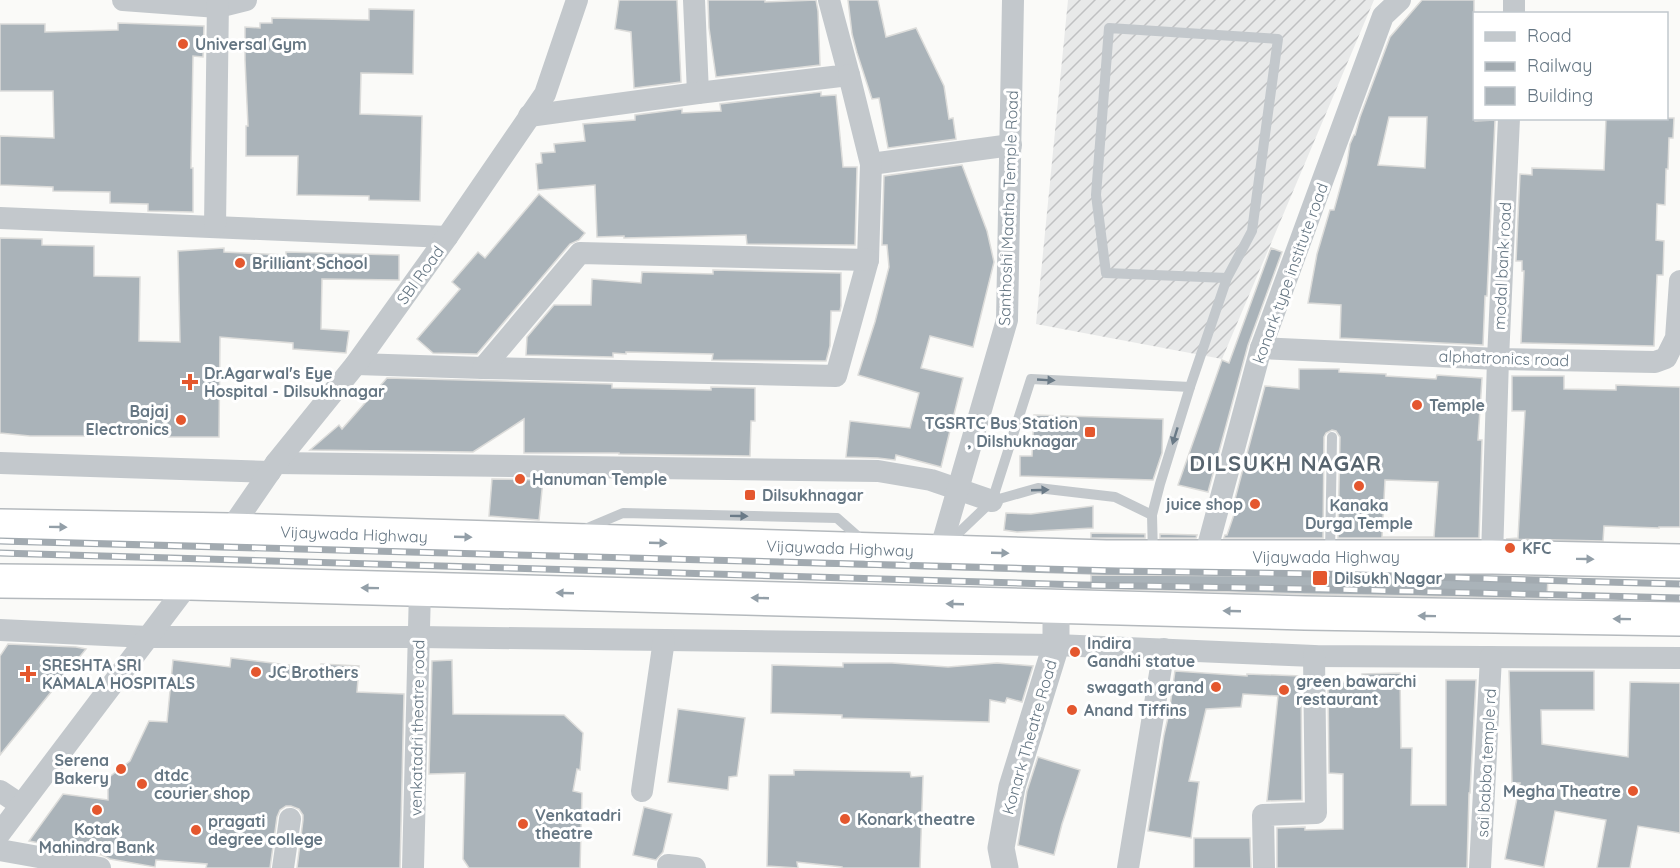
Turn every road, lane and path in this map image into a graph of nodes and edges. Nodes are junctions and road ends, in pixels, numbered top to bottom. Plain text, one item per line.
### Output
1 (123, 0) edge
2 (246, 0) edge
3 (577, 0) edge
4 (694, 0) edge
5 (829, 0) edge
6 (1013, 0) edge
7 (1400, 0) edge
8 (218, 4) edge
9 (849, 75) junction
10 (698, 93) junction
11 (529, 116) junction
12 (1509, 120) edge
13 (1011, 145) junction
14 (871, 164) junction
15 (0, 218) edge
16 (215, 226) junction
17 (447, 237) junction
18 (868, 260) junction
19 (1227, 278) junction
20 (1680, 281) edge
21 (1262, 348) junction
22 (1498, 359) junction
23 (356, 364) junction
24 (483, 368) junction
25 (1190, 387) junction
26 (1332, 437) dead end
27 (0, 463) edge
28 (273, 467) junction
29 (958, 490) junction
30 (992, 501) junction
31 (1152, 515) junction
32 (0, 526) edge
33 (230, 530) junction
34 (940, 551) junction
35 (1154, 556) junction
36 (1205, 557) junction
37 (1329, 557) junction
38 (1492, 557) junction
39 (1680, 561) edge
40 (0, 581) edge
41 (189, 583) junction
42 (420, 589) junction
43 (1056, 606) junction
44 (1680, 620) edge
45 (0, 630) edge
46 (148, 637) junction
47 (419, 637) junction
48 (664, 640) junction
49 (1056, 645) junction
50 (1164, 649) junction
51 (1314, 656) junction
52 (1491, 657) junction
53 (1680, 658) edge
54 (0, 791) edge
55 (642, 791) dead end
56 (21, 805) junction
57 (290, 819) dead end
58 (0, 833) edge
59 (0, 850) edge
60 (668, 865) dead end
61 (100, 868) edge
62 (283, 868) edge
63 (413, 868) edge
64 (695, 868) edge
65 (1005, 868) edge
66 (1128, 868) edge
67 (1264, 868) edge
68 (1480, 868) edge

1 - 8 street
2 - 8 street
3 - 11 street, SBI Road
4 - 10 street
5 - 9 street
6 - 13 street, Santhoshi Maatha Temple Road
7 - 21 street, konark type institute road
8 - 16 street
9 - 10 street
9 - 14 street
10 - 11 street
11 - 17 street, SBI Road
12 - 22 street, modal bank road
13 - 14 street
13 - 29 street, Santhoshi Maatha Temple Road
14 - 18 street
15 - 16 street
16 - 17 street
17 - 23 street, SBI Road
18 - 24 street
18 - 24 street
19 - 19 lane
19 - 25 lane
20 - 22 street, alphatronics road
21 - 22 street, alphatronics road
21 - 36 street, konark type institute road
22 - 38 street, modal bank road
23 - 24 street
23 - 28 street, SBI Road
30 -> 25 lane
25 -> 31 lane
26 - 37 lane
27 - 28 street
28 - 29 street
28 - 33 street, SBI Road
29 - 30 street
29 - 34 street, Santhoshi Maatha Temple Road
30 -> 31 lane
30 - 34 lane
31 - 35 lane
32 -> 33 highway, Vijaywada Highway
33 -> 34 highway, Vijaywada Highway
34 -> 35 highway, Vijaywada Highway
35 - 36 highway, Vijaywada Highway
36 - 37 highway, Vijaywada Highway
37 - 38 highway, Vijaywada Highway
38 -> 39 highway, Vijaywada Highway
40 - 41 highway
42 -> 41 highway
41 - 46 street
43 -> 42 highway
42 - 47 street, venkatadri theatre road
44 -> 43 highway
43 - 49 street, Konark Theatre Road
45 - 46 street
46 - 47 street
46 - 56 street
47 - 48 street
47 - 63 street, venkatadri theatre road
48 - 49 street
48 - 55 street
49 - 50 street
49 - 65 street, Konark Theatre Road
50 - 51 street
50 - 66 street
51 - 52 street
51 - 67 street
52 - 53 street
52 - 68 street, sai babba temple rd
54 - 56 street
56 - 58 street
57 - 62 street
59 - 61 street
60 - 64 street

